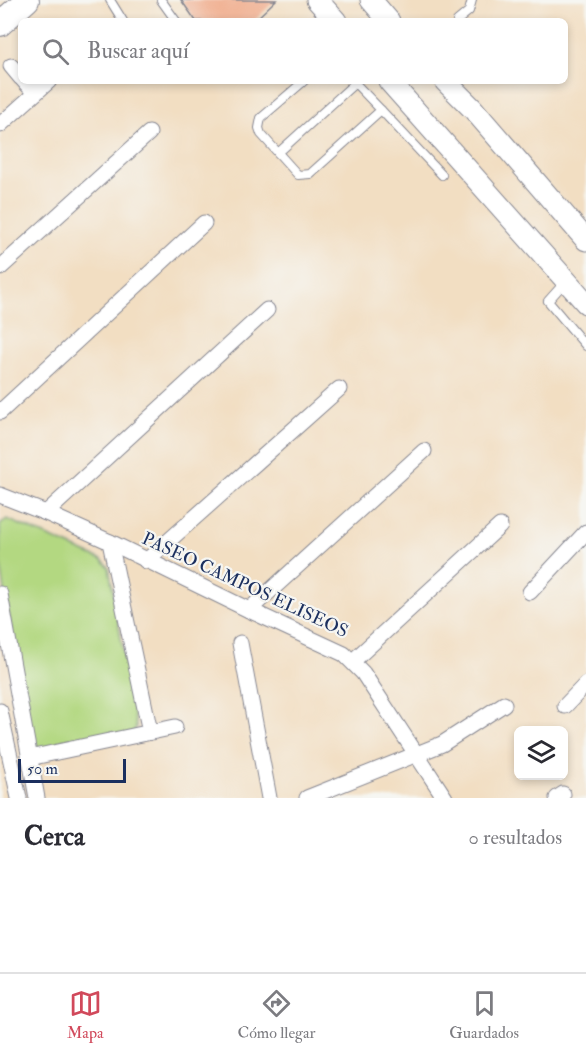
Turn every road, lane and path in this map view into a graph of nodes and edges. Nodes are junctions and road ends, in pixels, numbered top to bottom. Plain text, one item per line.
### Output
1 (27, 0) edge
2 (110, 0) edge
3 (161, 0) edge
4 (317, 0) edge
5 (371, 0) edge
6 (472, 0) edge
7 (121, 18) edge
8 (174, 18) edge
9 (333, 18) edge
10 (387, 18) edge
11 (460, 18) edge
12 (0, 24) edge
13 (26, 84) edge
14 (45, 84) edge
15 (301, 84) edge
16 (352, 84) edge
17 (356, 84) edge
18 (392, 84) edge
19 (448, 84) edge
20 (35, 93) junction
21 (381, 110) junction
22 (0, 125) edge
23 (149, 133) dead end
24 (278, 153) junction
25 (442, 175) dead end
26 (204, 223) dead end
27 (586, 240) edge
28 (0, 268) edge
29 (566, 281) junction
30 (586, 303) edge
31 (267, 310) dead end
32 (586, 346) edge
33 (339, 389) dead end
34 (0, 412) edge
35 (424, 451) dead end
36 (0, 495) edge
37 (46, 513) junction
38 (500, 526) dead end
39 (586, 532) edge
40 (110, 542) junction
41 (147, 561) junction
42 (530, 592) dead end
43 (0, 594) edge
44 (249, 610) junction
45 (240, 643) dead end
46 (353, 661) junction
47 (586, 684) edge
48 (504, 704) dead end
49 (565, 706) dead end
50 (0, 711) edge
51 (175, 727) dead end
52 (150, 732) junction
53 (417, 754) junction
54 (29, 758) junction
55 (19, 798) edge
56 (37, 798) edge
57 (269, 798) edge
58 (307, 798) edge
59 (445, 798) edge

1 - 12 main road
2 - 7 lane
3 - 8 lane
4 - 9 main road
5 - 10 main road
6 - 11 lane
13 - 20 street
14 - 20 street
15 - 24 lane
16 - 24 lane
17 - 21 lane
18 - 29 main road
19 - 27 main road
20 - 22 street
21 - 24 lane
21 - 25 lane
23 - 28 street
26 - 34 street
29 - 30 main road
29 - 32 lane
31 - 37 street
33 - 41 street
35 - 44 street
36 - 37 street, PASEO CAMPOS ELISEOS
37 - 40 street, PASEO CAMPOS ELISEOS
38 - 46 street
39 - 42 street
40 - 41 street, PASEO CAMPOS ELISEOS
40 - 52 street
41 - 44 street, PASEO CAMPOS ELISEOS
43 - 54 street
44 - 46 street, PASEO CAMPOS ELISEOS
45 - 57 street
46 - 53 street, PASEO CAMPOS ELISEOS
47 - 49 street
48 - 53 street
50 - 55 street
51 - 52 street
52 - 54 street
53 - 58 street
53 - 59 street, PASEO CAMPOS ELISEOS
54 - 56 street

